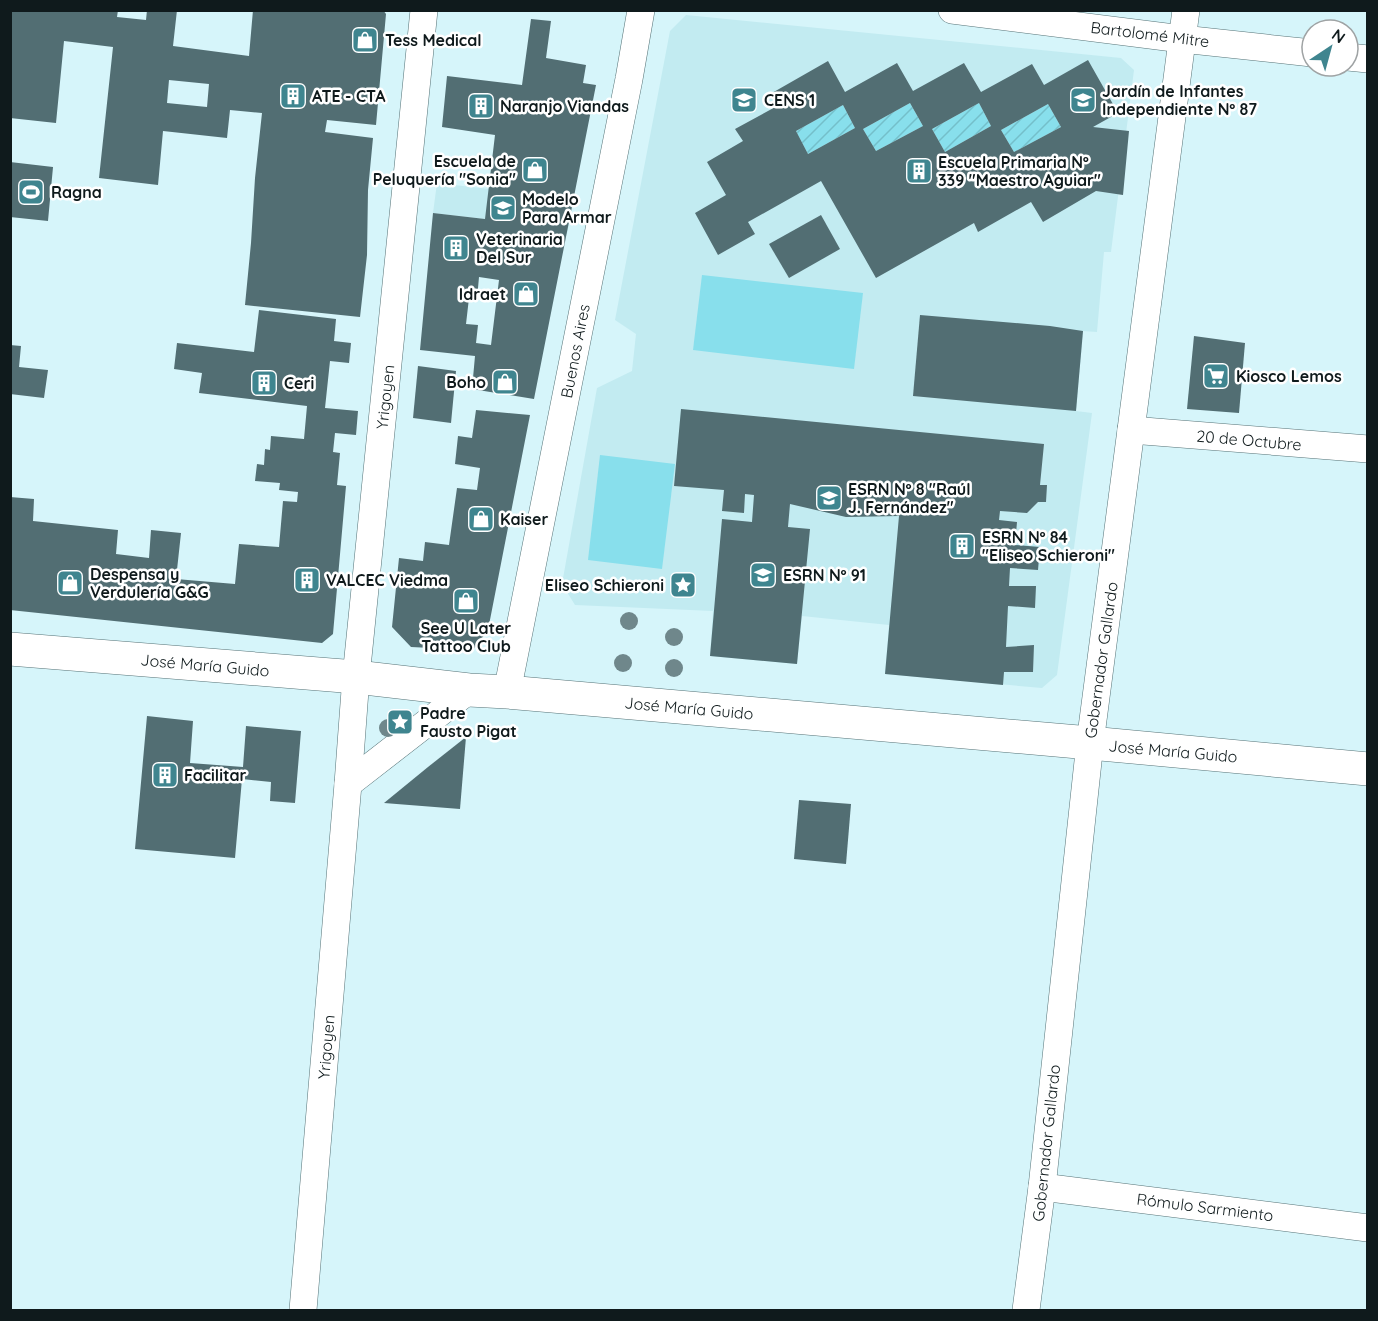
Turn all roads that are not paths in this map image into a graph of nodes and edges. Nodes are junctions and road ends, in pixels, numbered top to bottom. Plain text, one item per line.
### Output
1 (424, 10) edge
2 (641, 10) edge
3 (952, 10) edge
4 (1186, 10) edge
5 (1182, 39) junction
6 (1300, 52) edge
7 (1131, 430) junction
8 (1368, 450) edge
9 (10, 650) edge
10 (356, 677) junction
11 (469, 690) junction
12 (507, 692) junction
13 (1090, 743) junction
14 (1368, 770) edge
15 (348, 784) junction
16 (1042, 1187) junction
17 (1368, 1228) edge
18 (303, 1311) edge
19 (1026, 1311) edge

1 - 10 street, Yrigoyen
2 - 12 street, Buenos Aires
3 - 5 street, Bartolomé Mitre
4 - 5 street, Gobernador Gallardo
5 - 6 street, Bartolomé Mitre
5 - 7 street, Gobernador Gallardo
7 - 8 street, 20 de Octubre
7 - 13 street, Gobernador Gallardo
9 - 10 main road, José María Guido
10 - 11 main road, José María Guido
10 - 15 street, Yrigoyen
11 - 12 main road, José María Guido
11 - 15 street
12 - 13 main road, José María Guido
13 - 14 main road, José María Guido
13 - 16 street, Gobernador Gallardo
15 - 18 street, Yrigoyen
16 - 17 street, Rómulo Sarmiento
16 - 19 street, Gobernador Gallardo

